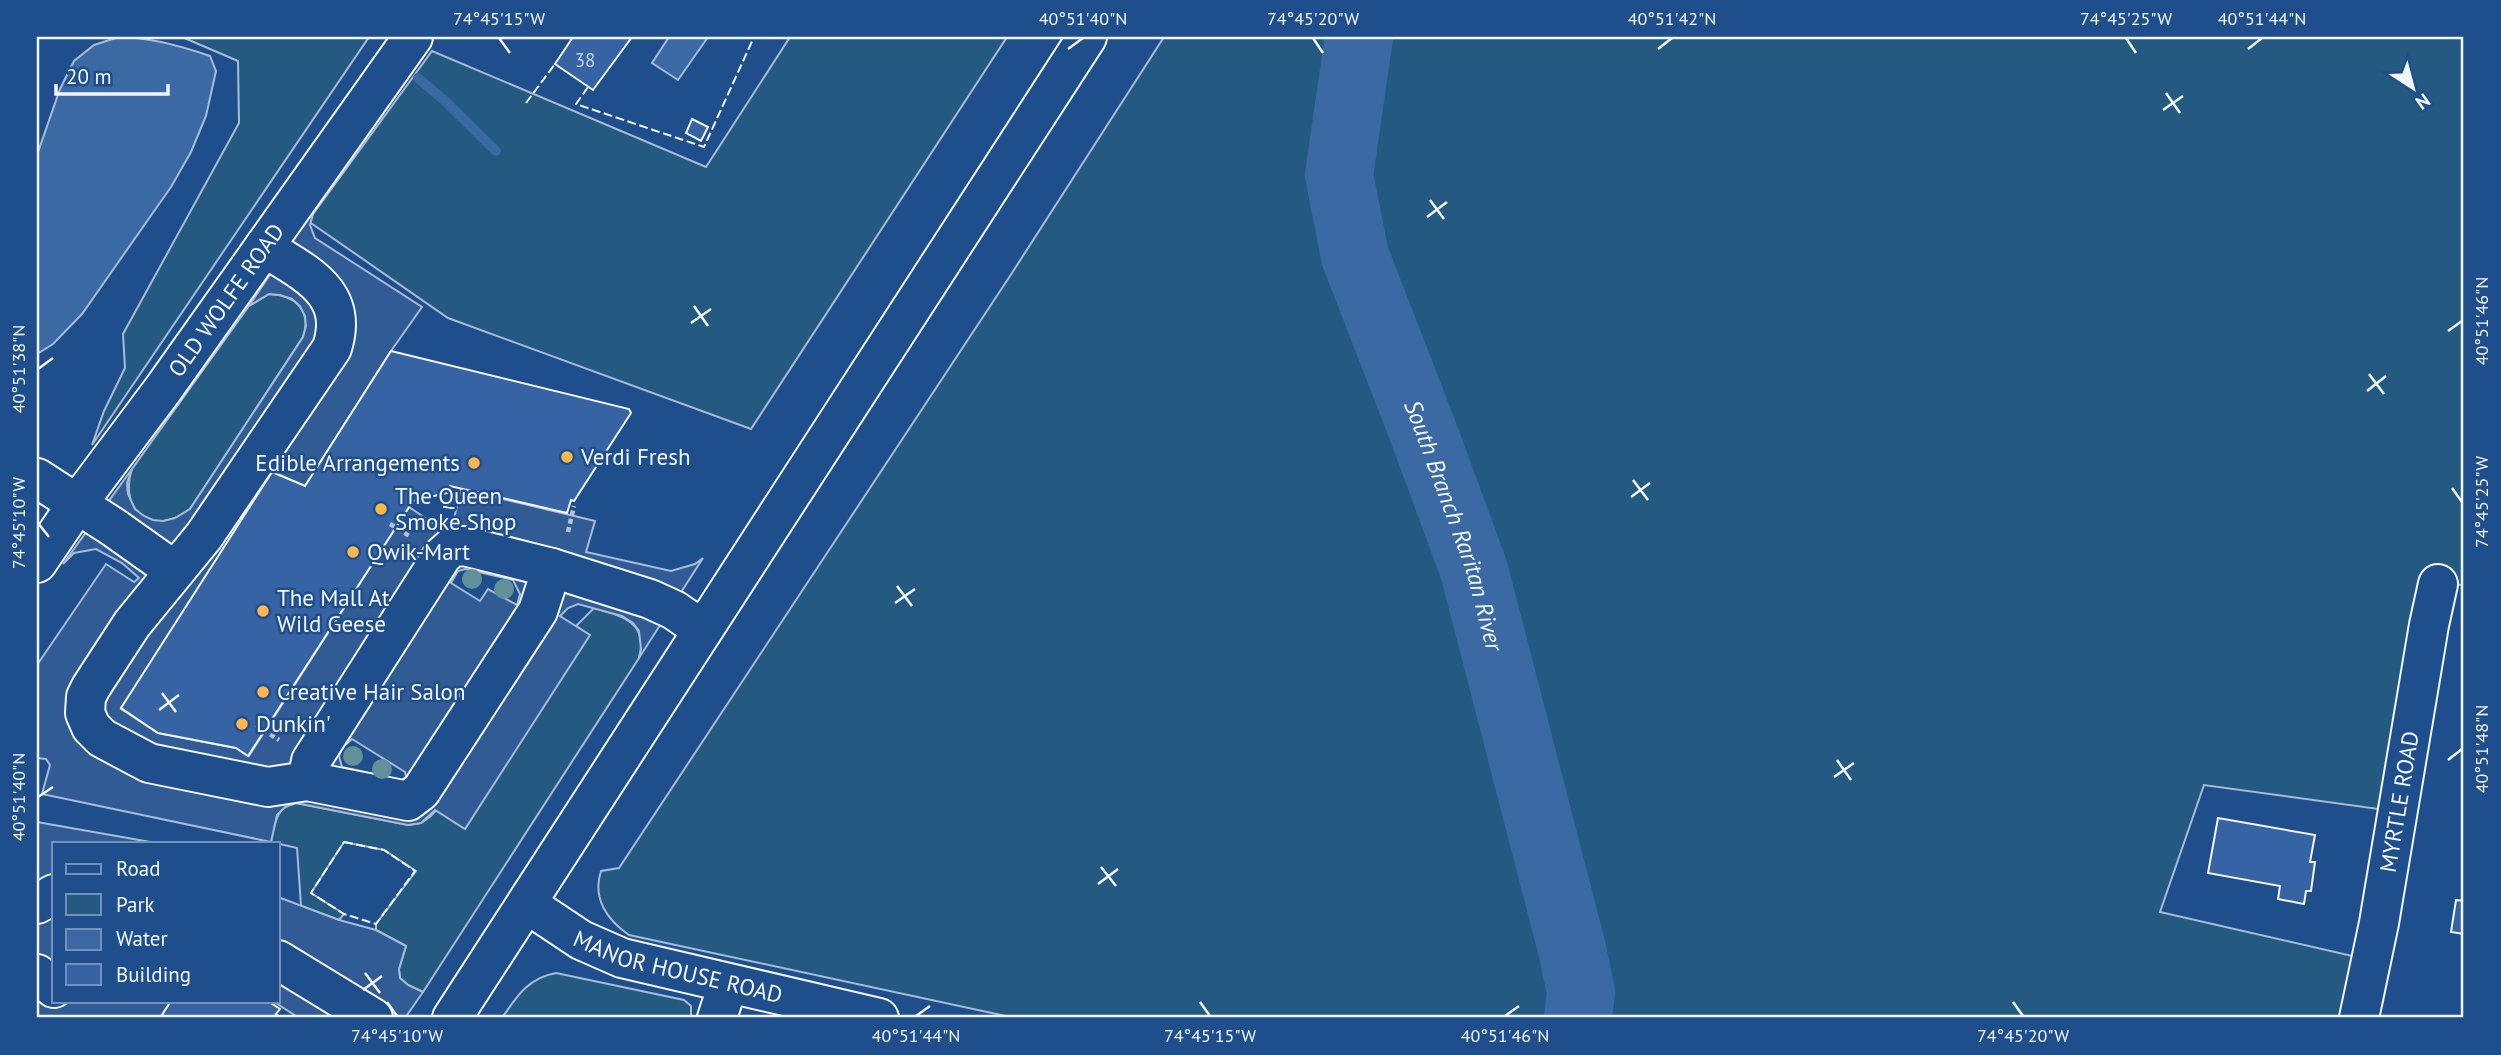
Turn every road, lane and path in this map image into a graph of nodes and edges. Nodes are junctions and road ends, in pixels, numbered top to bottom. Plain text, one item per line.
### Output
1 (413, 37) edge
2 (1087, 37) edge
3 (264, 247) junction
4 (37, 478) edge
5 (77, 504) junction
6 (37, 563) edge
7 (552, 568) junction
8 (175, 571) junction
9 (2438, 584) dead end
10 (704, 630) junction
11 (307, 781) junction
12 (527, 904) junction
13 (280, 961) edge
14 (37, 974) edge
15 (52, 986) edge
16 (722, 1001) edge
17 (807, 1010) edge
18 (373, 1018) edge
19 (452, 1018) edge
20 (879, 1018) edge
21 (2359, 1018) edge

1 - 3 street, OLD WOLFE ROAD
2 - 10 street
3 - 5 street, OLD WOLFE ROAD
3 - 8 street
4 - 5 street
5 - 6 street, OLD WOLFE ROAD
5 - 8 street
7 - 10 street
7 - 11 street
7 - 11 street
8 - 11 street
9 - 21 street, MYRTLE ROAD
10 - 12 street
12 - 16 street, MANOR HOUSE ROAD
12 - 19 street
13 - 18 street
14 - 15 street
16 - 17 street, MANOR HOUSE ROAD
17 - 20 street, MANOR HOUSE ROAD

